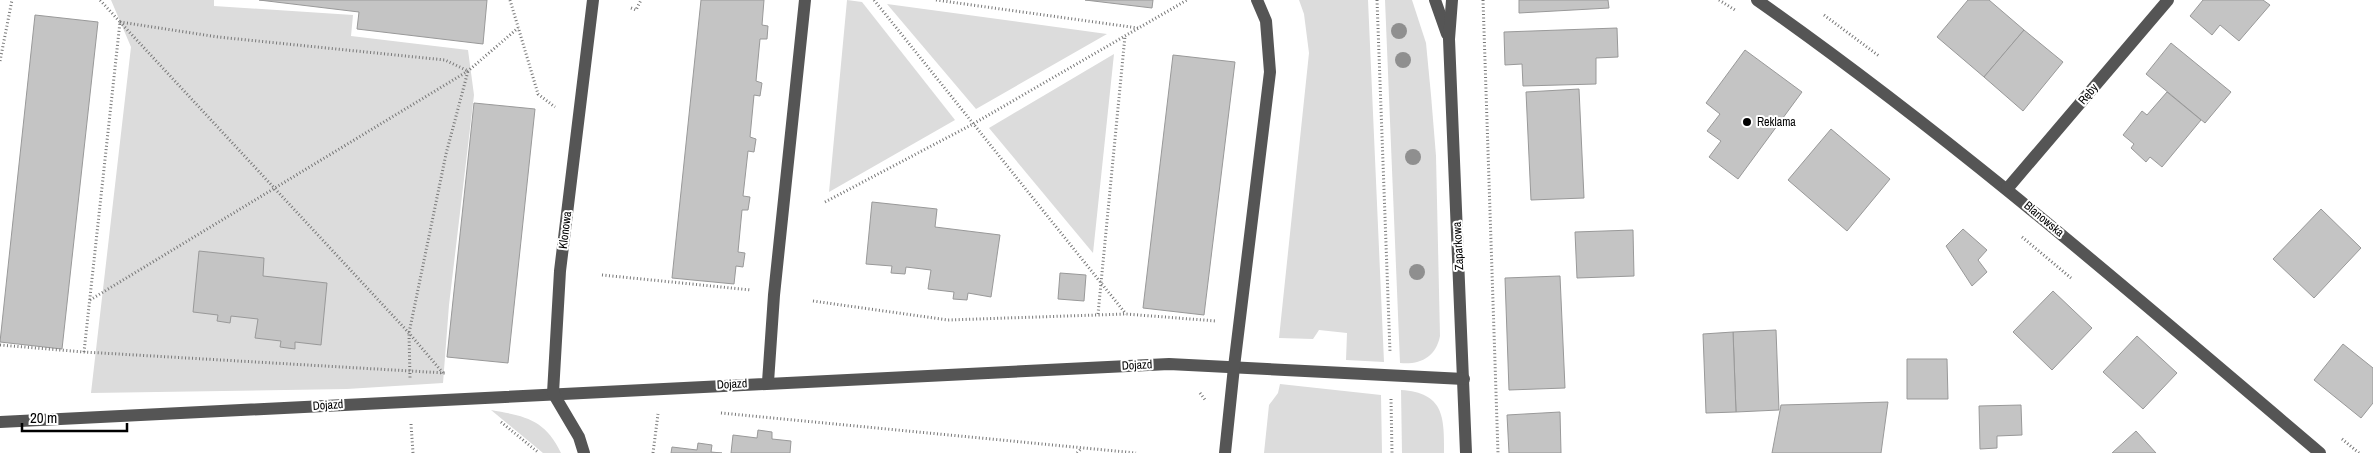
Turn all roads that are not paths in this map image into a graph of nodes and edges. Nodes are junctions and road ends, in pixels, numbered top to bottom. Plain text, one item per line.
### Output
1 (593, 0) edge
2 (805, 0) edge
3 (1257, 0) edge
4 (1435, 0) edge
5 (1452, 0) edge
6 (1757, 0) edge
7 (2168, 0) edge
8 (1449, 39) junction
9 (2008, 189) junction
10 (1234, 367) junction
11 (1464, 379) junction
12 (768, 382) junction
13 (553, 393) junction
14 (0, 422) edge
15 (584, 453) edge
16 (1225, 453) edge
17 (1466, 453) edge
18 (2320, 453) edge

1 - 13 street, Klonowa
2 - 12 street
3 - 10 street
4 - 8 street, Zaparkowa
5 - 8 street, Zaparkowa
6 - 9 street, Blanowska
7 - 9 street, Ręby
8 - 11 street, Zaparkowa
9 - 18 street, Blanowska
10 - 11 street, Dojazd
10 - 12 street, Dojazd
10 - 16 street
11 - 17 street, Zaparkowa
12 - 13 street, Dojazd
13 - 14 street, Dojazd
13 - 15 street

